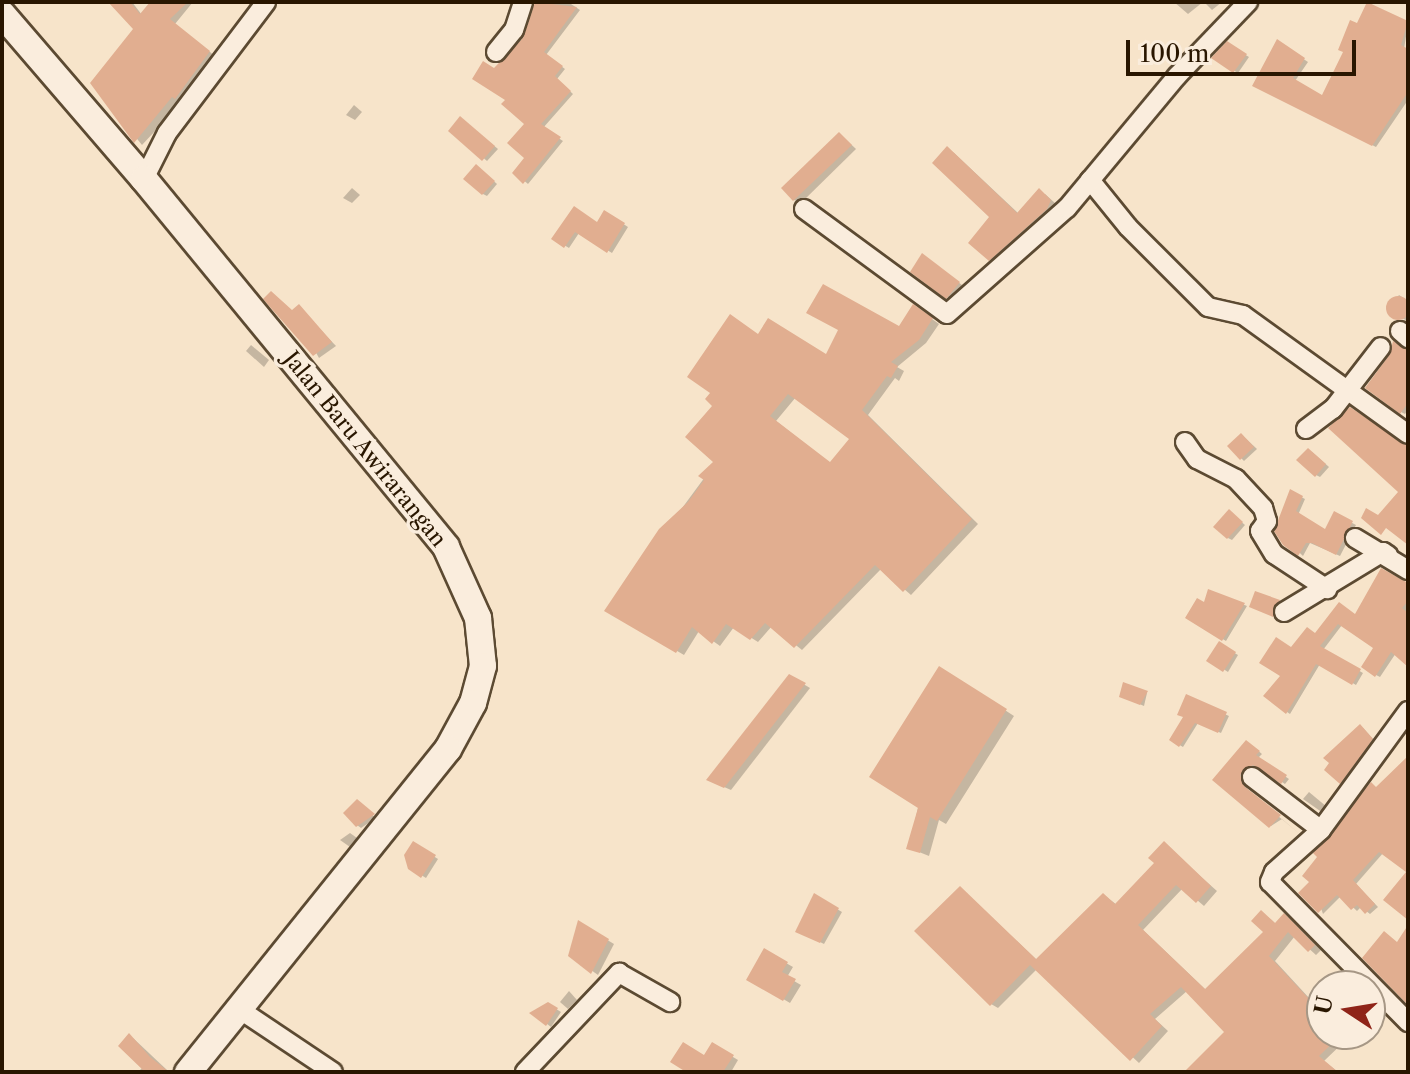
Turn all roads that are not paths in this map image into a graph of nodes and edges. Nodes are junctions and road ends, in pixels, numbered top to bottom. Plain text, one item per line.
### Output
1 (266, 2) edge
2 (523, 2) edge
3 (1248, 2) edge
4 (2, 14) edge
5 (496, 52) dead end
6 (144, 179) junction
7 (1090, 180) junction
8 (804, 209) dead end
9 (1381, 347) dead end
10 (1345, 392) junction
11 (1306, 429) dead end
12 (1408, 434) edge
13 (1185, 442) dead end
14 (1355, 538) dead end
15 (1388, 555) junction
16 (1408, 570) edge
17 (1327, 589) junction
18 (1284, 612) dead end
19 (1408, 711) edge
20 (1252, 777) dead end
21 (1321, 830) junction
22 (670, 1002) dead end
23 (239, 1009) junction
24 (1408, 1022) edge
25 (188, 1072) edge
26 (333, 1072) edge
27 (525, 1072) edge

1 - 6 street
2 - 5 street
3 - 7 street
4 - 6 street, Jalan Baru Awirarangan
6 - 23 street, Jalan Baru Awirarangan
7 - 8 street
7 - 10 street
9 - 10 street
10 - 11 street
10 - 12 street
13 - 17 street
14 - 15 street
15 - 16 street
15 - 17 street
17 - 18 street
19 - 21 street
20 - 21 street
21 - 24 street
22 - 27 street
23 - 25 street, Jalan Baru Awirarangan
23 - 26 street

